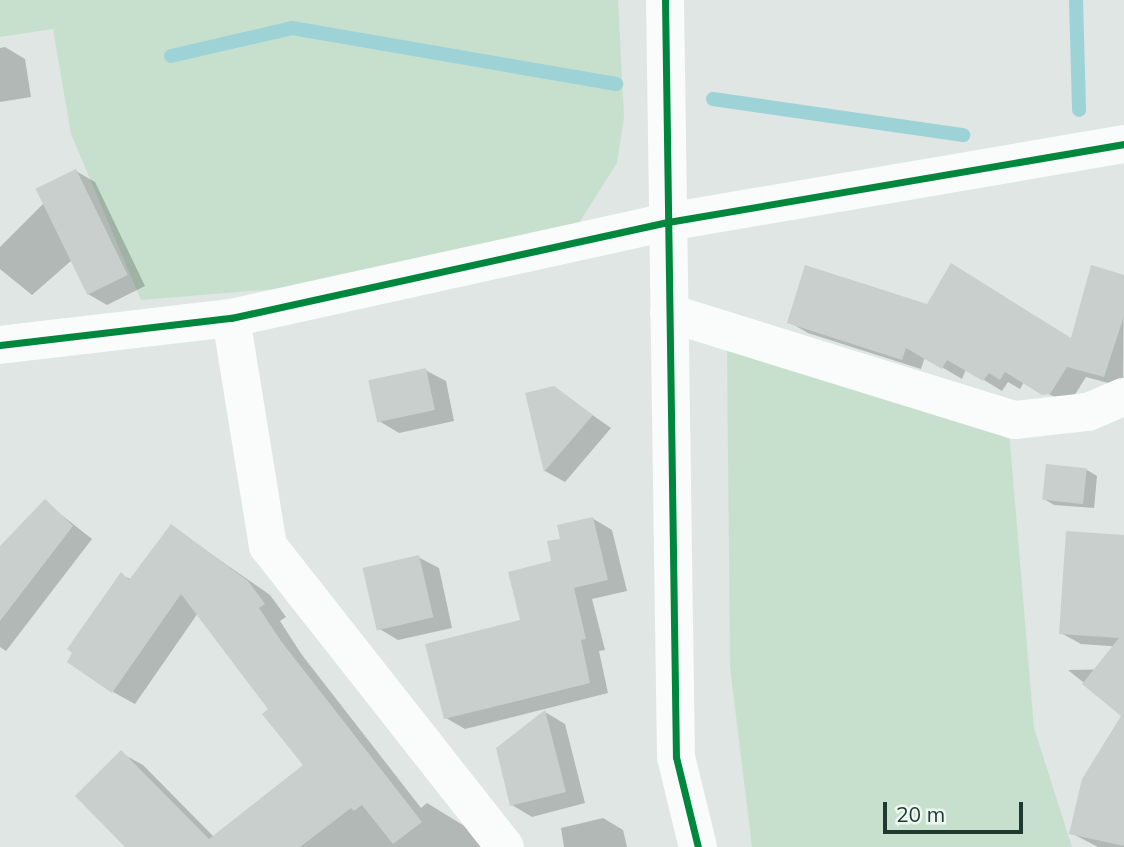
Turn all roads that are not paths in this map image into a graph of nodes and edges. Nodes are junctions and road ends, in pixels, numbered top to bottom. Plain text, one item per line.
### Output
1 (665, 0) edge
2 (1124, 144) edge
3 (668, 222) junction
4 (669, 313) junction
5 (231, 318) junction
6 (5, 336) edge
7 (1124, 397) edge
8 (505, 847) edge
9 (698, 847) edge

1 - 3 street
2 - 3 street
3 - 4 street
3 - 5 street
4 - 7 street
4 - 9 street
5 - 6 street
5 - 8 street

